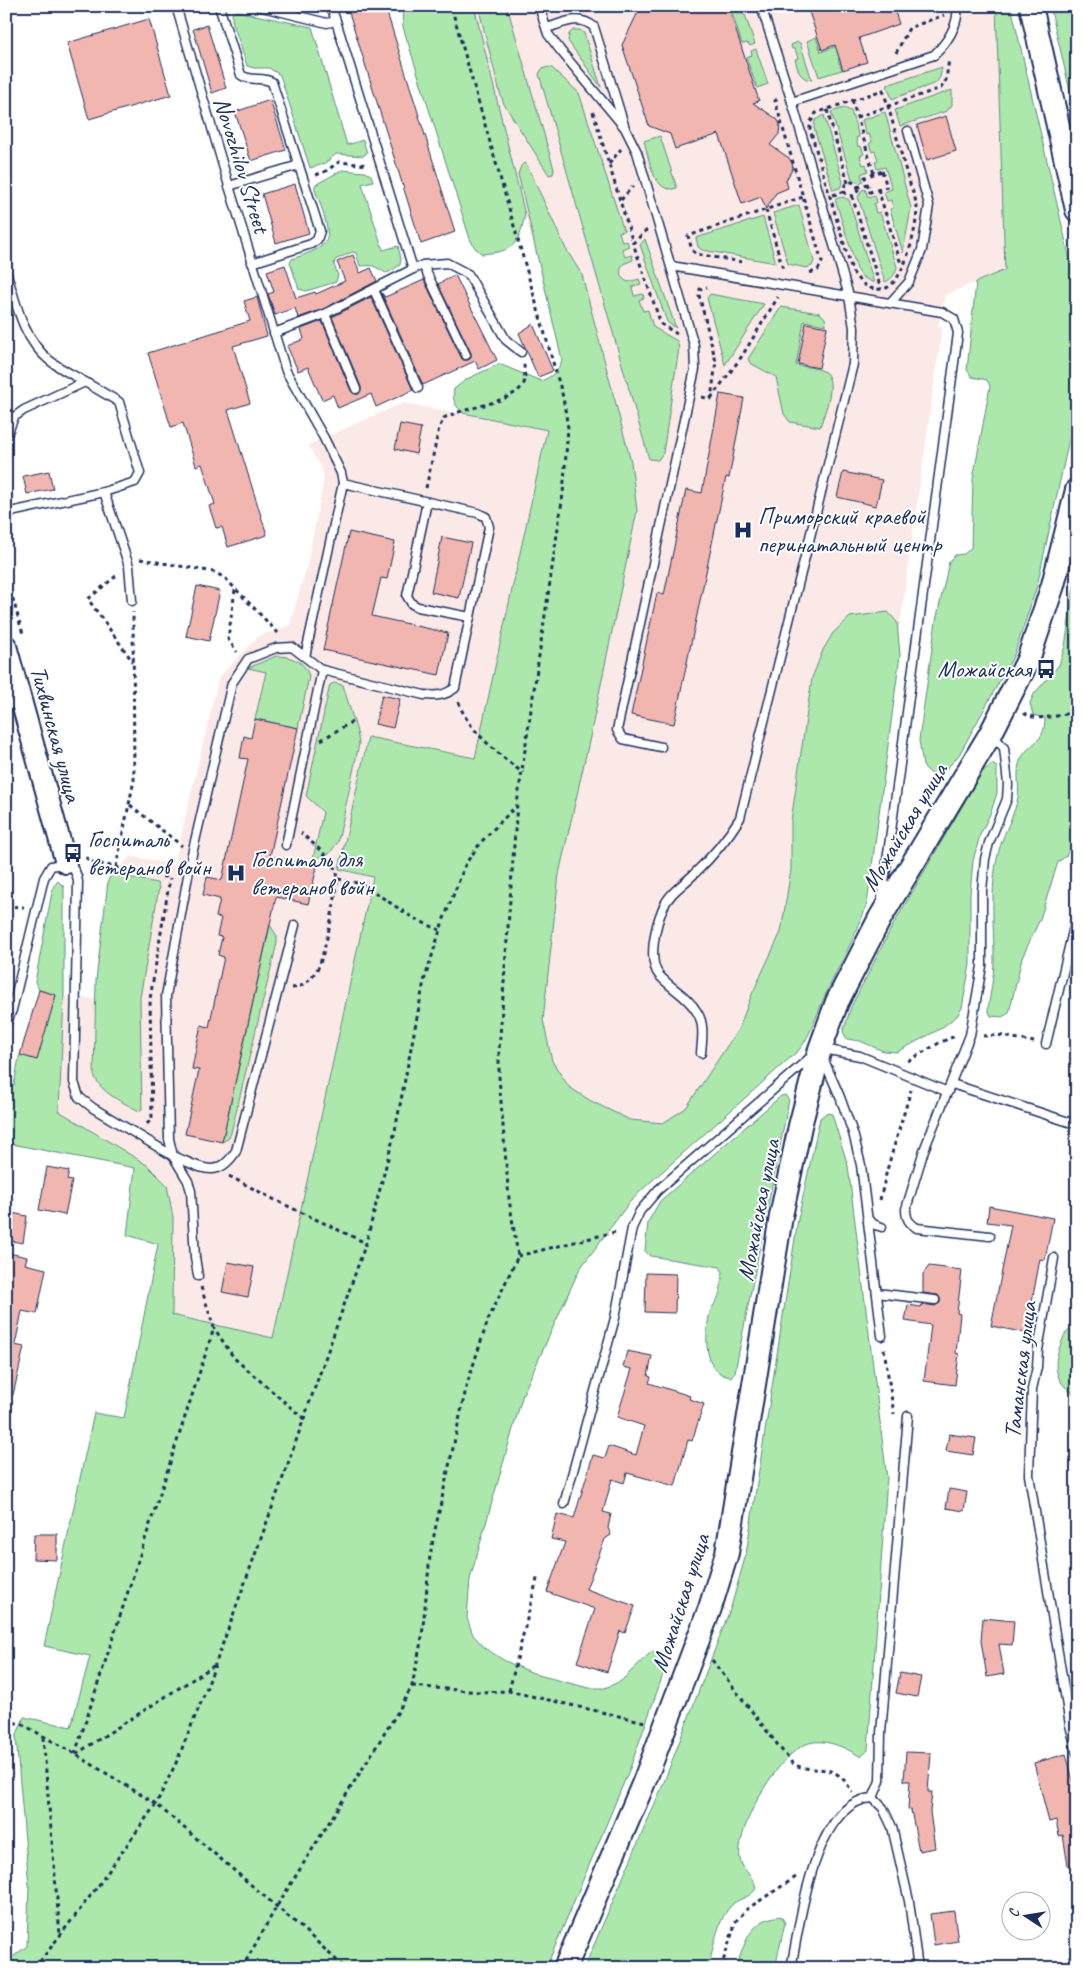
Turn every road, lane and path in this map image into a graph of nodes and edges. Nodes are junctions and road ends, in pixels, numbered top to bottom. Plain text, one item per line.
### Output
1 (176, 6) edge
2 (219, 6) edge
3 (258, 6) edge
4 (331, 6) edge
5 (451, 6) edge
6 (539, 6) edge
7 (761, 6) edge
8 (957, 6) edge
9 (1031, 6) edge
10 (951, 20) junction
11 (336, 22) junction
12 (547, 28) junction
13 (903, 55) dead end
14 (781, 94) dead end
15 (852, 100) junction
16 (792, 102) junction
17 (888, 106) junction
18 (826, 110) junction
19 (593, 112) dead end
20 (857, 117) junction
21 (625, 128) junction
22 (908, 131) dead end
23 (351, 164) dead end
24 (299, 165) junction
25 (326, 171) dead end
26 (874, 174) junction
27 (848, 183) junction
28 (868, 184) junction
29 (229, 186) junction
30 (857, 187) junction
31 (878, 189) junction
32 (852, 196) junction
33 (803, 197) junction
34 (766, 210) junction
35 (1077, 210) edge
36 (657, 219) junction
37 (633, 243) junction
38 (252, 263) junction
39 (745, 263) dead end
40 (423, 265) junction
41 (671, 266) junction
42 (774, 268) dead end
43 (413, 269) junction
44 (903, 269) junction
45 (6, 270) edge
46 (784, 270) junction
47 (792, 271) dead end
48 (800, 272) dead end
49 (788, 286) junction
50 (715, 288) dead end
51 (881, 289) junction
52 (374, 290) junction
53 (849, 296) junction
54 (768, 297) dead end
55 (776, 299) junction
56 (786, 300) dead end
57 (890, 304) junction
58 (325, 314) junction
59 (274, 333) junction
60 (694, 345) junction
61 (521, 352) joint
62 (466, 355) dead end
63 (85, 382) junction
64 (418, 388) dead end
65 (356, 389) dead end
66 (689, 395) junction
67 (711, 399) junction
68 (6, 437) edge
69 (343, 483) junction
70 (1077, 490) edge
71 (104, 492) junction
72 (425, 502) junction
73 (6, 513) edge
74 (127, 557) junction
75 (130, 566) junction
76 (235, 589) junction
77 (132, 601) joint
78 (470, 617) junction
79 (6, 646) edge
80 (292, 647) junction
81 (304, 657) junction
82 (248, 660) junction
83 (133, 662) junction
84 (322, 670) junction
85 (455, 688) junction
86 (14, 704) edge
87 (1077, 712) edge
88 (1038, 718) dead end
89 (353, 721) dead end
90 (991, 732) junction
91 (661, 747) dead end
92 (306, 750) junction
93 (523, 773) junction
94 (517, 804) junction
95 (130, 805) junction
96 (291, 822) junction
97 (286, 845) dead end
98 (192, 854) junction
99 (66, 864) junction
100 (170, 878) junction
101 (338, 879) junction
102 (186, 882) junction
103 (1077, 914) edge
104 (880, 918) junction
105 (295, 925) dead end
106 (440, 930) junction
107 (279, 988) junction
108 (6, 1024) edge
109 (1046, 1044) dead end
110 (820, 1049) junction
111 (1077, 1050) edge
112 (700, 1053) dead end
113 (914, 1078) junction
114 (1077, 1078) edge
115 (952, 1084) junction
116 (948, 1092) junction
117 (139, 1123) dead end
118 (1075, 1124) dead end
119 (173, 1156) junction
120 (217, 1170) junction
121 (867, 1219) junction
122 (879, 1226) joint
123 (632, 1228) junction
124 (990, 1236) dead end
125 (366, 1243) junction
126 (518, 1256) junction
127 (1054, 1258) dead end
128 (198, 1276) joint
129 (877, 1293) junction
130 (935, 1300) dead end
131 (214, 1328) junction
132 (882, 1336) joint
133 (304, 1418) junction
134 (908, 1418) joint
135 (564, 1504) dead end
136 (538, 1576) dead end
137 (697, 1642) junction
138 (215, 1665) junction
139 (412, 1686) junction
140 (509, 1691) junction
141 (6, 1721) edge
142 (665, 1727) junction
143 (43, 1736) junction
144 (1077, 1752) edge
145 (75, 1754) junction
146 (873, 1798) junction
147 (856, 1802) junction
148 (156, 1804) junction
149 (812, 1867) junction
150 (277, 1906) junction
151 (60, 1936) junction
152 (35, 1968) edge
153 (242, 1968) edge
154 (345, 1968) edge
155 (565, 1968) edge
156 (721, 1968) edge
157 (792, 1968) edge
158 (918, 1968) edge

1 - 29 lane, Novozhilov Street
2 - 24 lane
3 - 11 lane
4 - 11 lane
5 - 93 path
6 - 12 lane
7 - 16 lane
8 - 10 lane
9 - 35 main road
10 - 13 path
10 - 16 lane
10 - 17 path
11 - 43 lane
12 - 21 lane
12 - 21 lane
14 - 33 path
15 - 17 path
15 - 18 path
15 - 20 path
16 - 53 lane
17 - 20 path
17 - 44 path
18 - 27 path
18 - 51 path
19 - 37 path
20 - 26 path
21 - 36 lane
22 - 57 lane
23 - 25 path
24 - 29 lane
24 - 38 lane
26 - 28 path
26 - 31 path
27 - 30 path
27 - 32 path
28 - 30 path
28 - 31 path
29 - 38 lane, Novozhilov Street
30 - 32 path
31 - 44 path
32 - 51 path
33 - 34 path
33 - 48 path
34 - 39 path
34 - 46 path
36 - 37 path
36 - 41 lane
37 - 60 path
38 - 59 lane, Novozhilov Street
40 - 43 lane
40 - 61 lane
40 - 62 lane
41 - 49 lane
41 - 60 lane
42 - 46 path
43 - 52 lane
44 - 51 path
45 - 63 lane
46 - 47 path
49 - 53 lane
49 - 55 path
50 - 67 path
52 - 58 lane
52 - 64 lane
53 - 57 lane
53 - 112 lane
54 - 55 path
55 - 56 path
55 - 67 path
57 - 104 lane
58 - 59 lane
58 - 65 lane
59 - 69 lane, Novozhilov Street
60 - 66 lane
61 - 72 path
63 - 68 lane
63 - 71 lane
66 - 67 path
66 - 91 lane
69 - 72 lane
69 - 81 lane
70 - 90 main road, Можайская улица
71 - 73 lane
71 - 74 lane
72 - 78 lane
72 - 78 lane
74 - 75 lane
74 - 76 path
75 - 77 lane
75 - 83 path
76 - 80 path
76 - 82 path
77 - 83 path
78 - 85 lane
79 - 86 street, Тихвинская улица
80 - 81 lane
80 - 82 lane
81 - 84 lane
82 - 98 lane
83 - 95 path
84 - 85 lane
84 - 92 lane
85 - 93 path
86 - 99 street, Тихвинская улица
87 - 88 path
89 - 92 path
90 - 104 main road, Можайская улица
90 - 115 lane
92 - 96 lane
93 - 94 path
94 - 106 path
94 - 126 path
95 - 98 path
95 - 100 path
96 - 97 lane
96 - 101 path
98 - 102 lane
99 - 108 lane
99 - 119 lane
100 - 102 path
100 - 117 path
101 - 106 path
101 - 107 path
102 - 119 lane
103 - 109 lane
104 - 110 main road, Можайская улица
105 - 107 lane
106 - 125 path
107 - 120 lane
110 - 113 lane
110 - 121 lane
110 - 123 lane
110 - 137 main road, Можайская улица
111 - 114 path
113 - 116 lane
113 - 122 path
115 - 116 lane
115 - 118 lane
116 - 124 lane
119 - 120 lane
119 - 128 lane
120 - 125 path
121 - 122 lane
121 - 129 lane
123 - 126 path
123 - 135 lane
125 - 133 path
126 - 139 path
127 - 144 lane, Таманская улица
128 - 131 path
129 - 130 lane
129 - 132 lane
131 - 133 path
131 - 145 path
132 - 134 path
133 - 138 path
134 - 146 lane
136 - 140 path
137 - 142 main road, Можайская улица
137 - 147 path
138 - 145 path
138 - 148 path
139 - 140 path
139 - 150 path
140 - 142 path
141 - 143 path
142 - 155 main road, Можайская улица
143 - 145 path
143 - 151 path
145 - 148 path
146 - 147 lane
146 - 158 lane
147 - 149 lane
148 - 150 path
148 - 151 path
149 - 156 path
149 - 157 lane
150 - 153 path
150 - 154 path
151 - 152 path

